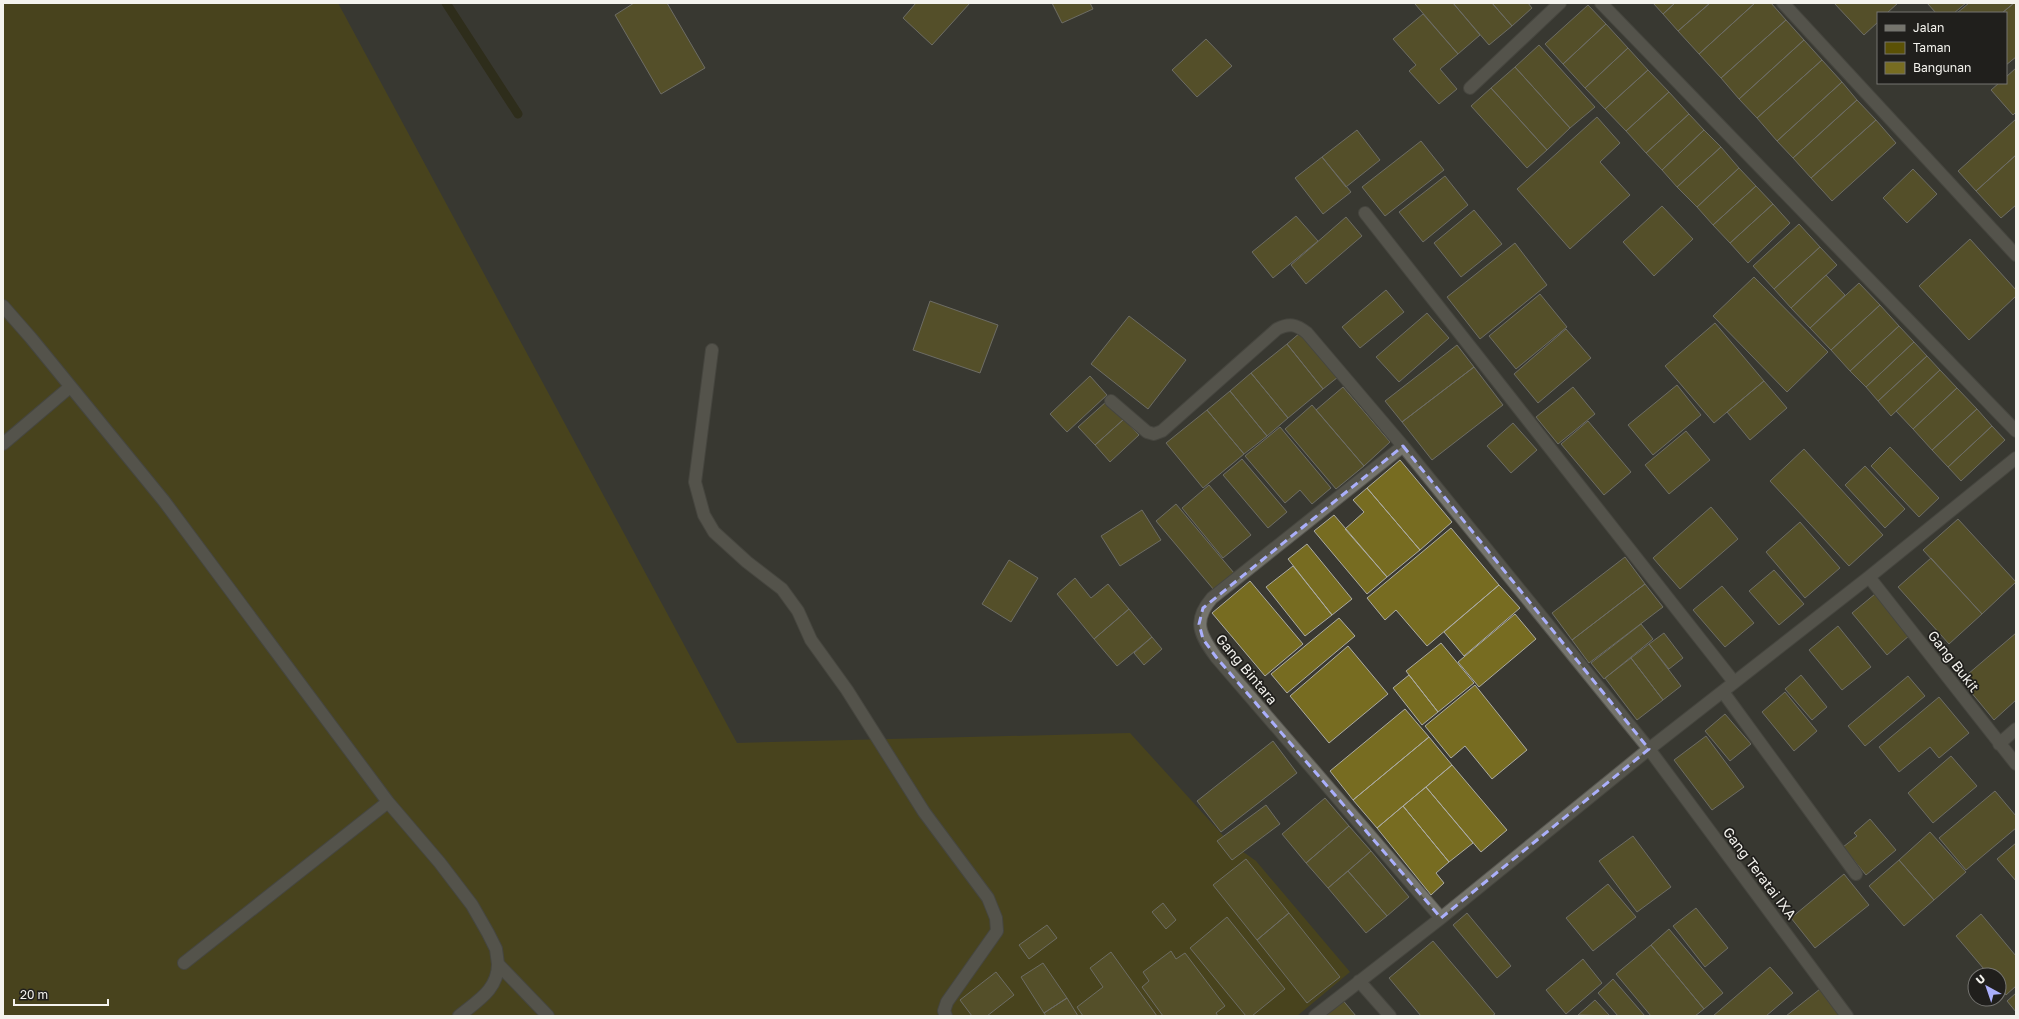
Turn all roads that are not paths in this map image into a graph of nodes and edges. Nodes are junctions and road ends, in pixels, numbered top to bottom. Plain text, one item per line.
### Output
1 (1560, 3) edge
2 (1600, 3) edge
3 (1783, 3) edge
4 (1470, 88) dead end
5 (1365, 213) dead end
6 (2016, 255) edge
7 (3, 306) edge
8 (712, 350) dead end
9 (70, 388) junction
10 (1111, 401) dead end
11 (2016, 431) edge
12 (3, 444) edge
13 (1403, 446) junction
14 (2016, 458) edge
15 (1869, 577) junction
16 (1734, 682) junction
17 (1723, 692) junction
18 (2016, 729) edge
19 (1999, 744) junction
20 (1649, 749) junction
21 (2016, 764) edge
22 (388, 802) junction
23 (1856, 874) dead end
24 (1441, 918) junction
25 (184, 963) dead end
26 (498, 964) junction
27 (1359, 981) junction
28 (458, 1016) edge
29 (548, 1016) edge
30 (946, 1016) edge
31 (1315, 1016) edge
32 (1390, 1016) edge
33 (1847, 1016) edge

1 - 4 street
2 - 11 street
3 - 6 street
5 - 16 street
7 - 9 street
8 - 30 street
9 - 12 street
9 - 22 street
10 - 13 street, Gang Teratai IXA
13 - 20 street, Gang Teratai IXA
13 - 24 street, Gang Bintara
14 - 15 street
15 - 16 street
15 - 19 street, Gang Bukit
16 - 17 street
17 - 20 street
17 - 23 street
18 - 19 street
19 - 21 street, Gang Bukit
20 - 24 street
20 - 33 street, Gang Teratai IXA
22 - 25 street
22 - 26 street
24 - 27 street
26 - 28 street
26 - 29 street
27 - 31 street
27 - 32 street

